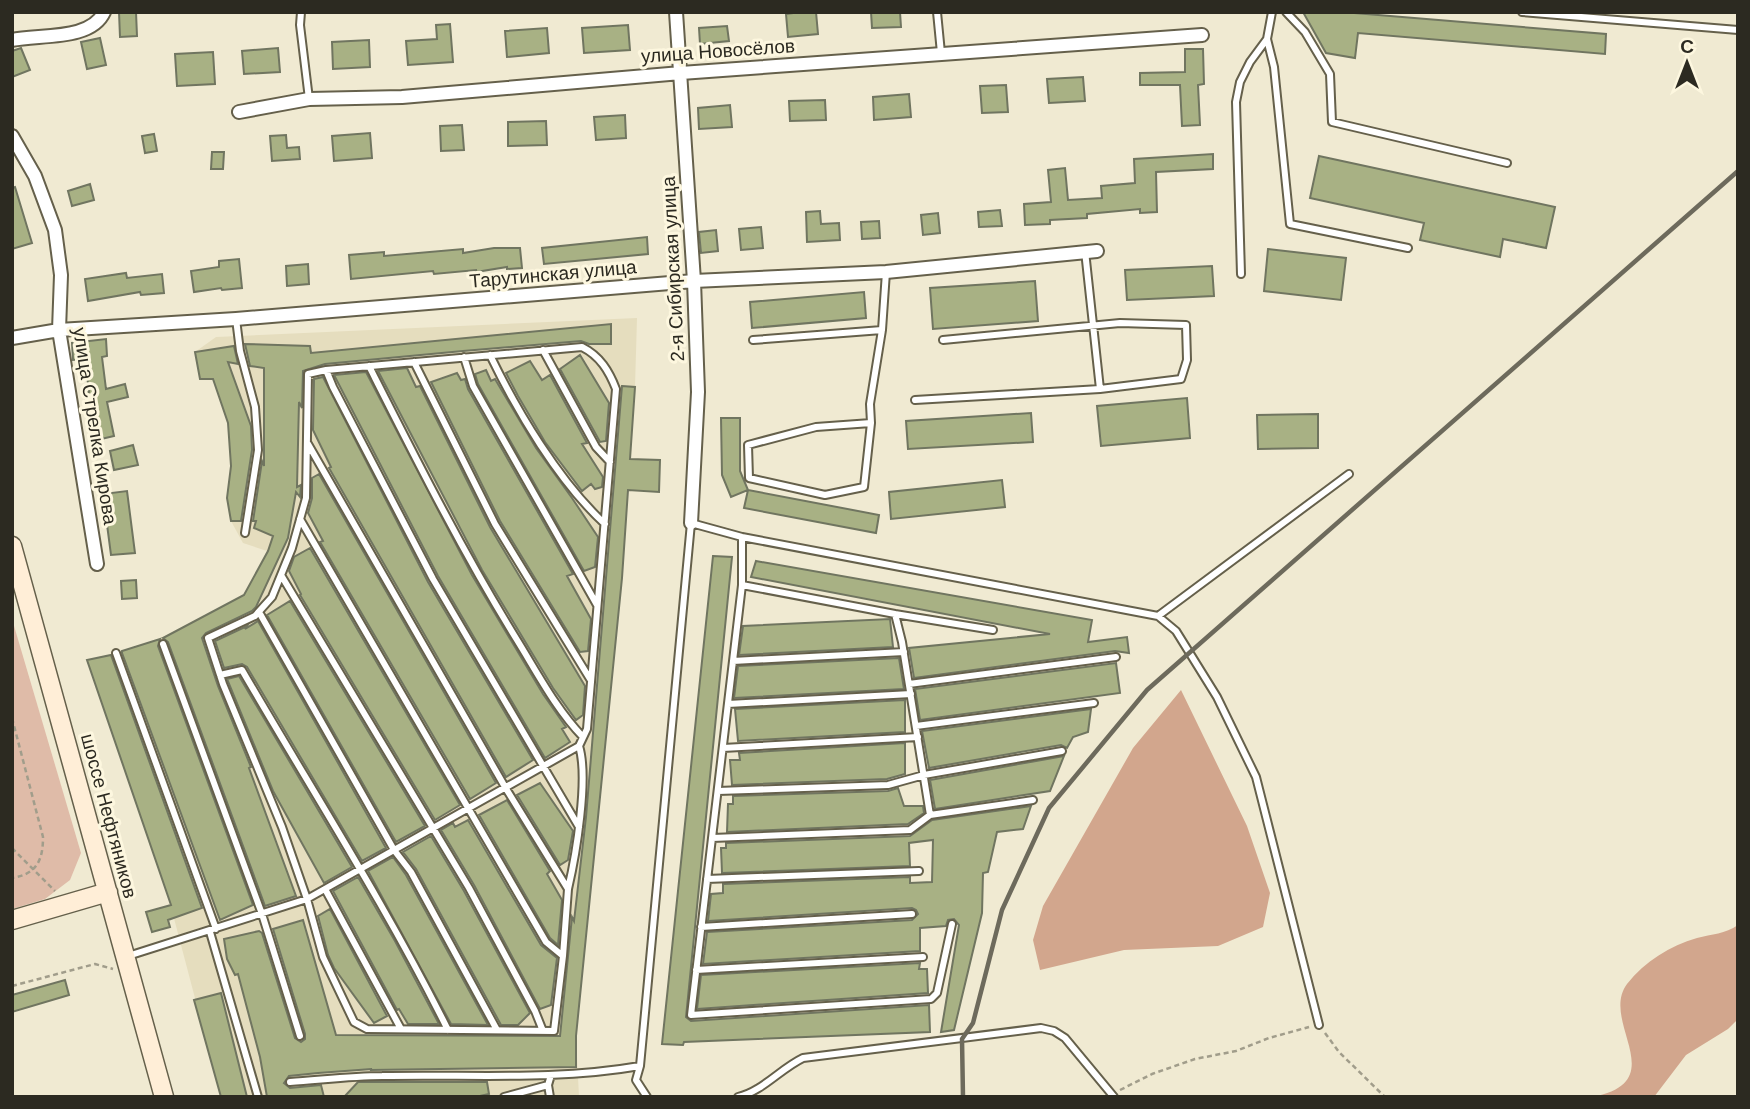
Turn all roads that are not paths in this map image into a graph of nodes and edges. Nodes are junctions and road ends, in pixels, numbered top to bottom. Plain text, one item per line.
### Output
1 (104, 12) edge
2 (301, 12) edge
3 (676, 12) edge
4 (937, 12) edge
5 (1272, 12) edge
6 (1286, 12) edge
7 (1522, 12) edge
8 (1738, 30) edge
9 (1202, 35) dead end
10 (1267, 39) junction
11 (12, 40) edge
12 (942, 55) junction
13 (681, 73) junction
14 (309, 99) junction
15 (239, 112) dead end
16 (12, 136) edge
17 (1507, 163) dead end
18 (1408, 248) dead end
19 (1091, 251) joint
20 (886, 272) junction
21 (1241, 274) dead end
22 (694, 282) junction
23 (236, 319) junction
24 (1093, 326) junction
25 (60, 330) junction
26 (882, 330) junction
27 (12, 338) edge
28 (753, 340) dead end
29 (943, 340) dead end
30 (543, 350) junction
31 (490, 355) junction
32 (464, 357) junction
33 (414, 362) junction
34 (369, 366) junction
35 (326, 370) junction
36 (1100, 389) junction
37 (915, 400) dead end
38 (871, 423) junction
39 (307, 442) junction
40 (610, 462) junction
41 (1349, 474) dead end
42 (300, 519) junction
43 (691, 523) junction
44 (605, 524) junction
45 (246, 533) dead end
46 (742, 537) junction
47 (12, 546) edge
48 (97, 564) dead end
49 (281, 575) junction
50 (742, 585) junction
51 (597, 607) junction
52 (259, 612) junction
53 (895, 614) junction
54 (1158, 616) junction
55 (993, 630) dead end
56 (163, 644) dead end
57 (904, 652) junction
58 (116, 653) dead end
59 (1116, 657) dead end
60 (733, 661) junction
61 (220, 675) junction
62 (591, 680) junction
63 (909, 684) junction
64 (911, 694) junction
65 (1094, 703) dead end
66 (728, 704) junction
67 (916, 726) junction
68 (583, 737) junction
69 (918, 737) junction
70 (579, 746) junction
71 (723, 748) junction
72 (1062, 751) dead end
73 (542, 767) junction
74 (924, 775) junction
75 (505, 788) junction
76 (718, 791) junction
77 (1033, 800) dead end
78 (470, 807) junction
79 (930, 815) junction
80 (579, 827) junction
81 (431, 829) junction
82 (712, 838) junction
83 (394, 850) junction
84 (359, 870) junction
85 (919, 871) dead end
86 (707, 879) junction
87 (325, 889) junction
88 (568, 889) junction
89 (108, 892) junction
90 (307, 899) junction
91 (262, 914) junction
92 (912, 914) dead end
93 (12, 920) edge
94 (952, 923) dead end
95 (701, 927) junction
96 (213, 931) junction
97 (563, 956) junction
98 (923, 957) dead end
99 (128, 965) junction
100 (696, 970) junction
101 (1320, 1025) road end
102 (401, 1029) junction
103 (449, 1030) junction
104 (497, 1030) junction
105 (543, 1031) junction
106 (300, 1037) dead end
107 (639, 1066) junction
108 (551, 1075) junction
109 (290, 1082) dead end
110 (548, 1085) junction
111 (1113, 1095) edge
112 (164, 1097) edge
113 (258, 1097) edge
114 (504, 1097) edge
115 (550, 1097) edge
116 (647, 1097) edge
117 (738, 1097) edge

1 - 11 street
2 - 14 lane
3 - 13 street, 2-я Сибирская улица
4 - 12 lane
5 - 10 lane
6 - 17 lane
7 - 8 lane
9 - 12 street, улица Новосёлов
10 - 18 lane
10 - 21 lane
12 - 13 street, улица Новосёлов
13 - 14 street, улица Новосёлов
13 - 22 street, 2-я Сибирская улица
14 - 15 street, улица Новосёлов
16 - 25 street, улица Стрелка Кирова
19 - 20 street, Тарутинская улица
19 - 24 lane
20 - 22 street, Тарутинская улица
20 - 26 lane
22 - 23 street, Тарутинская улица
22 - 43 street, 2-я Сибирская улица
23 - 25 street, Тарутинская улица
23 - 45 lane
24 - 29 lane
24 - 36 lane
24 - 36 lane
25 - 27 street, Тарутинская улица
25 - 48 street, улица Стрелка Кирова
26 - 28 lane
26 - 38 lane
30 - 31 lane
30 - 40 lane
30 - 40 lane
31 - 32 lane
31 - 44 lane
32 - 33 lane
32 - 51 lane
33 - 34 lane
33 - 62 lane
34 - 35 lane
34 - 68 lane
35 - 39 lane
35 - 73 lane
36 - 37 lane
38 - 38 lane
39 - 42 lane
39 - 75 lane
40 - 44 lane
41 - 54 lane
42 - 49 lane
42 - 78 lane
43 - 46 lane
43 - 107 lane
44 - 51 lane
46 - 50 lane
46 - 54 lane
47 - 89 main road, шоссе Нефтяников
49 - 52 lane
49 - 81 lane
50 - 53 lane
50 - 60 lane
51 - 62 lane
52 - 61 lane
52 - 83 lane
53 - 55 lane
53 - 57 lane
54 - 101 lane
56 - 91 lane
57 - 60 lane
57 - 63 lane
58 - 96 lane
59 - 63 lane
60 - 66 lane
61 - 84 lane
61 - 90 lane
62 - 68 lane
63 - 64 lane
64 - 66 lane
64 - 67 lane
65 - 67 lane
66 - 71 lane
67 - 69 lane
68 - 70 lane
69 - 71 lane
69 - 74 lane
70 - 73 lane
70 - 80 lane
71 - 76 lane
72 - 74 lane
73 - 75 lane
73 - 80 lane
74 - 76 lane
74 - 79 lane
75 - 78 lane
75 - 88 lane
76 - 82 lane
77 - 79 lane
78 - 81 lane
78 - 97 lane
79 - 82 lane
80 - 88 lane
81 - 83 lane
81 - 105 lane
82 - 86 lane
83 - 84 lane
83 - 104 lane
84 - 87 lane
84 - 103 lane
85 - 86 lane
86 - 95 lane
87 - 90 lane
87 - 102 lane
88 - 97 lane
89 - 93 main road
89 - 99 main road, шоссе Нефтяников
90 - 91 lane
90 - 102 lane
91 - 96 lane
91 - 106 lane
92 - 95 lane
94 - 100 lane
95 - 100 lane
96 - 99 lane
96 - 113 lane
97 - 105 lane
98 - 100 lane
99 - 112 main road, шоссе Нефтяников
102 - 103 lane
103 - 104 lane
104 - 105 lane
107 - 108 lane
107 - 116 lane
108 - 109 lane
108 - 110 lane
110 - 114 lane
110 - 115 lane
111 - 117 lane

